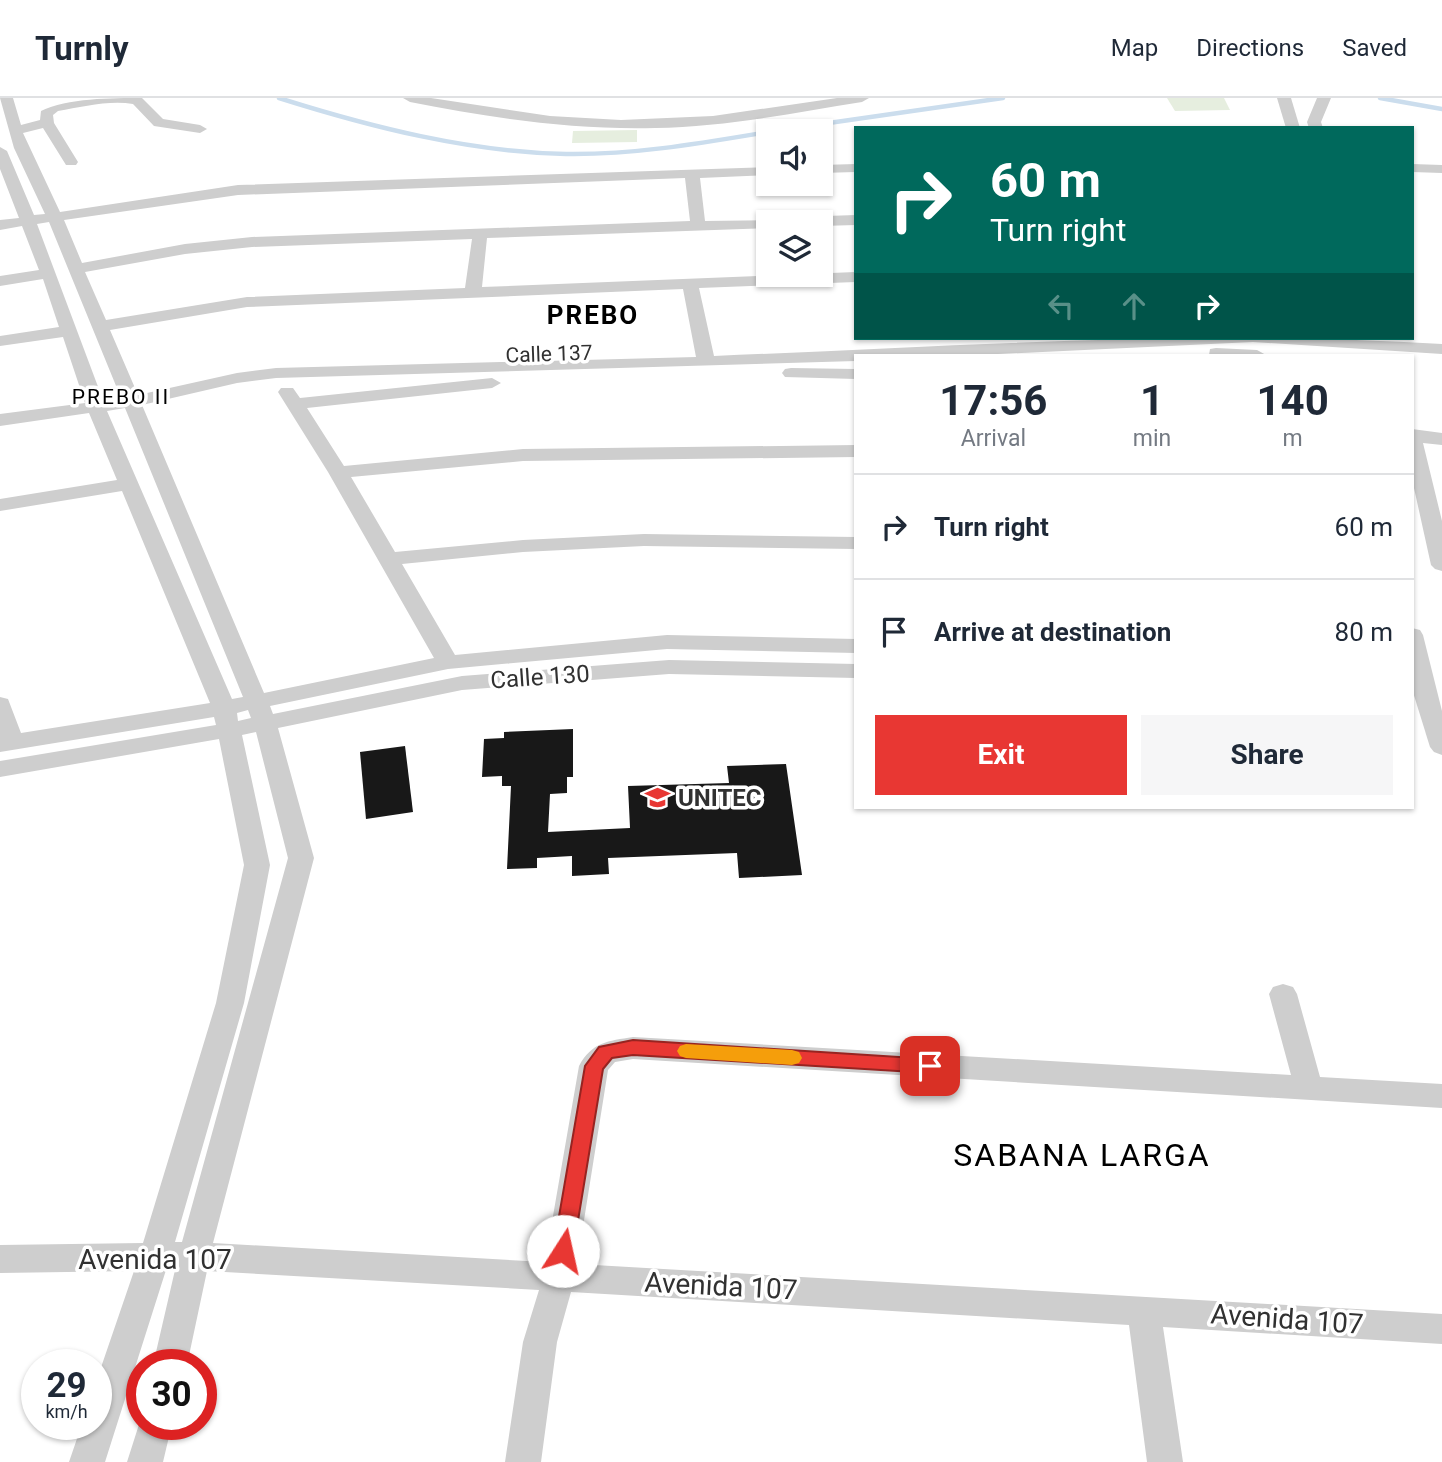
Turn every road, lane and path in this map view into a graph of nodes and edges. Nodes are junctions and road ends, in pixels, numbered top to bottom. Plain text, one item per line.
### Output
1 (6, 98) edge
2 (410, 98) edge
3 (810, 98) edge
4 (862, 98) edge
5 (1284, 98) edge
6 (1324, 98) edge
7 (464, 103) edge
8 (47, 123) junction
9 (1292, 126) edge
10 (1315, 126) edge
11 (200, 129) dead end
12 (16, 130) junction
13 (71, 162) dead end
14 (3, 167) edge
15 (854, 168) edge
16 (1414, 168) edge
17 (833, 169) edge
18 (1442, 169) edge
19 (756, 171) edge
20 (692, 174) junction
21 (41, 218) junction
22 (854, 220) edge
23 (833, 221) edge
24 (756, 224) edge
25 (0, 225) edge
26 (698, 226) junction
27 (480, 234) junction
28 (75, 269) junction
29 (49, 273) junction
30 (854, 277) edge
31 (0, 281) edge
32 (690, 283) junction
33 (473, 291) junction
34 (100, 326) junction
35 (69, 331) junction
36 (1414, 334) edge
37 (1442, 336) edge
38 (944, 340) edge
39 (1234, 340) edge
40 (1281, 340) edge
41 (0, 341) edge
42 (1350, 346) edge
43 (1381, 346) edge
44 (1170, 349) edge
45 (1442, 349) edge
46 (1001, 351) edge
47 (1242, 354) edge
48 (704, 356) junction
49 (276, 373) junction
50 (854, 374) edge
51 (129, 396) junction
52 (94, 402) junction
53 (295, 404) junction
54 (0, 411) edge
55 (0, 420) edge
56 (1414, 436) edge
57 (1442, 439) edge
58 (1414, 440) edge
59 (854, 450) edge
60 (338, 472) junction
61 (128, 484) junction
62 (0, 505) edge
63 (854, 543) edge
64 (1440, 551) edge
65 (389, 559) junction
66 (1414, 640) edge
67 (854, 646) edge
68 (448, 662) junction
69 (1424, 667) edge
70 (854, 671) edge
71 (1426, 695) edge
72 (255, 701) junction
73 (0, 704) edge
74 (226, 719) junction
75 (265, 723) junction
76 (6, 744) edge
77 (1442, 747) edge
78 (0, 769) edge
79 (1283, 994) dead end
80 (1309, 1090) junction
81 (1442, 1096) edge
82 (194, 1256) junction
83 (154, 1258) junction
84 (0, 1259) edge
85 (558, 1277) junction
86 (1144, 1310) junction
87 (1442, 1329) edge
88 (174, 1349) edge
89 (151, 1440) edge
90 (87, 1462) edge
91 (145, 1462) edge
92 (523, 1462) edge
93 (1165, 1462) edge

1 - 12 street
2 - 7 street
3 - 7 street
4 - 7 street
5 - 9 street
6 - 10 street
8 - 11 street
8 - 12 street
8 - 13 street
12 - 21 street
14 - 21 street
15 - 17 street
16 - 18 street
19 - 20 street
20 - 21 street
20 - 26 street
21 - 25 street
21 - 28 street
21 - 29 street
22 - 23 street
24 - 26 street
26 - 27 street
27 - 28 street
27 - 33 street
28 - 34 street
29 - 31 street
29 - 35 street
30 - 32 street
32 - 33 street
32 - 48 street
33 - 34 street
34 - 51 street
35 - 41 street
35 - 52 street
36 - 37 street
38 - 48 street, Calle 137
39 - 44 street
40 - 42 street
42 - 43 street
43 - 45 street
44 - 46 street
44 - 47 street
46 - 48 street
48 - 49 street
48 - 51 street, Calle 137
49 - 51 street
49 - 53 street
50 - 53 street
51 - 52 street
51 - 72 street
52 - 54 street
52 - 55 street
52 - 61 street
53 - 60 street
56 - 57 street
58 - 64 street
59 - 60 street
60 - 65 street
61 - 62 street
61 - 74 street
63 - 65 street
65 - 68 street
66 - 69 street
67 - 68 street, Calle 130
68 - 72 street, Calle 130
69 - 71 street
70 - 75 street, Calle 130
71 - 77 street
72 - 74 street, Calle 130
72 - 75 street
73 - 76 street
74 - 75 street, Calle 130
74 - 76 street
74 - 78 street
74 - 83 street
75 - 82 street
79 - 80 street
80 - 81 street
80 - 85 street
82 - 83 street, Avenida 107
82 - 85 street, Avenida 107
82 - 88 street
83 - 84 street, Avenida 107
83 - 90 street
85 - 86 street, Avenida 107
85 - 92 street
86 - 87 street, Avenida 107
86 - 93 street
89 - 91 street

